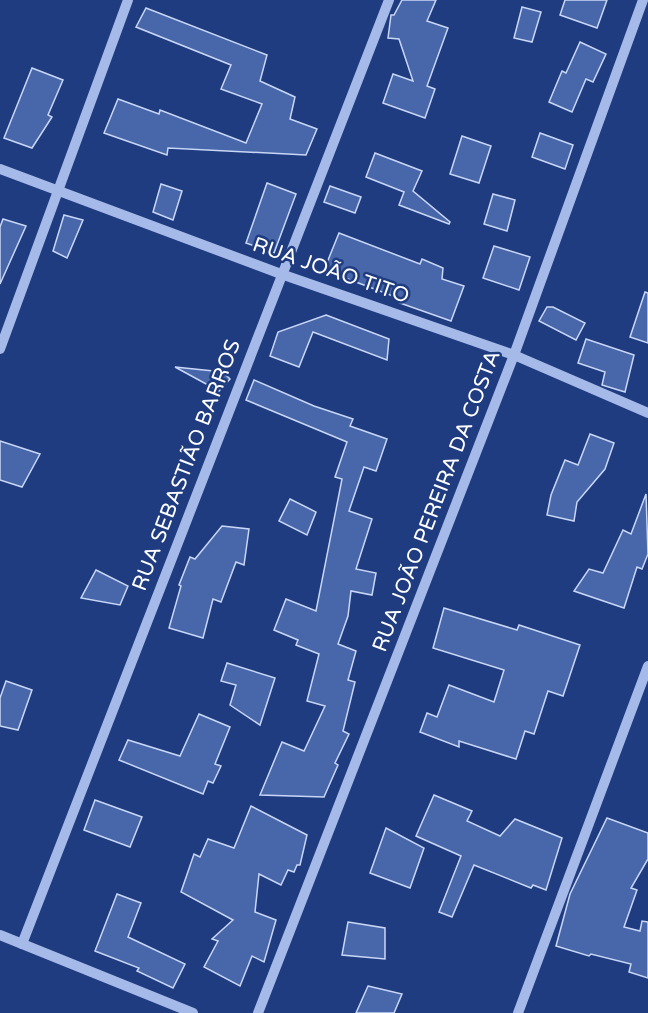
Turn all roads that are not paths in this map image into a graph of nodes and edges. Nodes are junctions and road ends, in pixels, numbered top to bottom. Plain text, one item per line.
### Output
1 (128, 0) edge
2 (389, 0) edge
3 (643, 0) edge
4 (0, 169) edge
5 (57, 189) junction
6 (280, 274) junction
7 (0, 349) edge
8 (514, 355) junction
9 (648, 413) edge
10 (648, 666) edge
11 (0, 935) edge
12 (22, 944) junction
13 (193, 1013) edge
14 (258, 1013) edge
15 (519, 1013) edge

1 - 5 street
2 - 6 street, RUA SEBASTIÃO BARROS
3 - 8 street, RUA JOÃO PEREIRA DA COSTA
4 - 5 street, RUA JOÃO TITO
5 - 6 street, RUA JOÃO TITO
5 - 7 street
6 - 8 street, RUA JOÃO TITO
6 - 12 street, RUA SEBASTIÃO BARROS
8 - 9 street, RUA JOÃO TITO
8 - 14 street, RUA JOÃO PEREIRA DA COSTA
10 - 15 street
11 - 12 street
12 - 13 street

